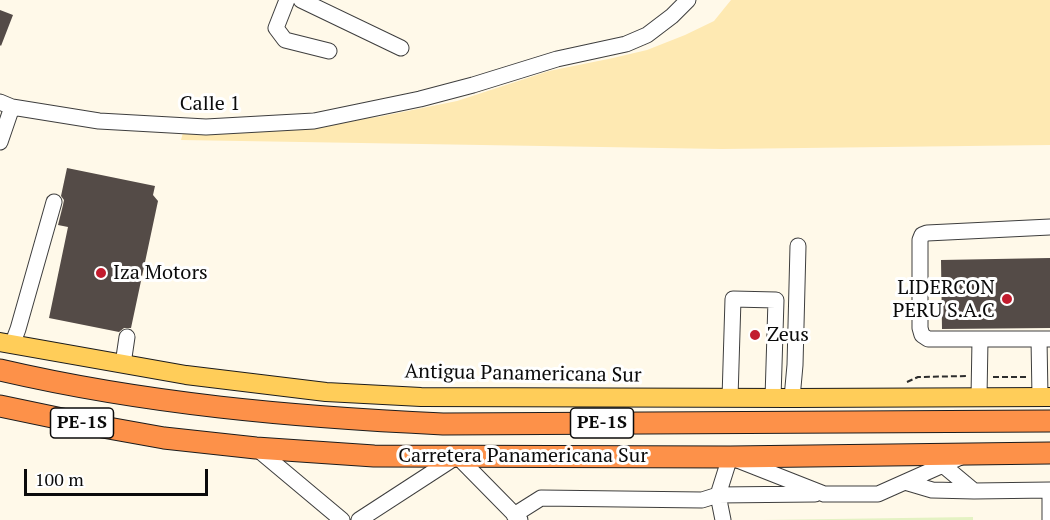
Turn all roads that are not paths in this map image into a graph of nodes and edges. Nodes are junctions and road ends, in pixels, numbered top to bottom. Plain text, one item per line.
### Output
1 (287, 0) edge
2 (302, 0) edge
3 (688, 0) edge
4 (401, 48) dead end
5 (330, 51) dead end
6 (6, 104) edge
7 (0, 142) edge
8 (54, 202) dead end
9 (1050, 227) edge
10 (798, 246) dead end
11 (127, 337) dead end
12 (1045, 339) edge
13 (980, 340) junction
14 (6, 344) edge
15 (123, 364) junction
16 (0, 370) edge
17 (1045, 397) edge
18 (730, 398) junction
19 (773, 398) junction
20 (792, 398) junction
21 (978, 398) junction
22 (0, 406) edge
23 (1050, 421) edge
24 (256, 448) junction
25 (1050, 453) edge
26 (457, 457) junction
27 (730, 457) junction
28 (937, 460) junction
29 (905, 482) junction
30 (1050, 490) edge
31 (974, 491) junction
32 (824, 494) junction
33 (718, 495) junction
34 (517, 517) edge
35 (342, 520) edge
36 (359, 520) edge
37 (723, 520) edge
38 (1050, 520) edge

1 - 5 street
2 - 4 street
3 - 6 street, Calle 1
6 - 7 street
8 - 14 street
9 - 13 street
10 - 20 street
11 - 15 street
12 - 13 street
12 - 17 street
13 - 21 street
14 - 15 main road, Antigua Panamericana Sur
15 - 18 main road, Antigua Panamericana Sur
16 - 23 highway, Carretera Panamericana Sur / PE-1S
17 - 21 main road, Antigua Panamericana Sur
18 - 19 main road, Antigua Panamericana Sur
18 - 19 street
19 - 20 main road, Antigua Panamericana Sur
20 - 21 main road, Antigua Panamericana Sur
22 - 24 highway, Carretera Panamericana Sur / PE-1S
24 - 26 highway, Carretera Panamericana Sur / PE-1S
24 - 35 street
25 - 28 highway, Carretera Panamericana Sur / PE-1S
26 - 27 highway, Carretera Panamericana Sur / PE-1S
26 - 34 street
26 - 36 street
27 - 28 highway, Carretera Panamericana Sur / PE-1S
27 - 32 street
27 - 33 street
28 - 29 street
28 - 31 street
29 - 31 street
29 - 32 street
30 - 31 street
30 - 38 street
32 - 33 street
33 - 34 street
33 - 37 street

